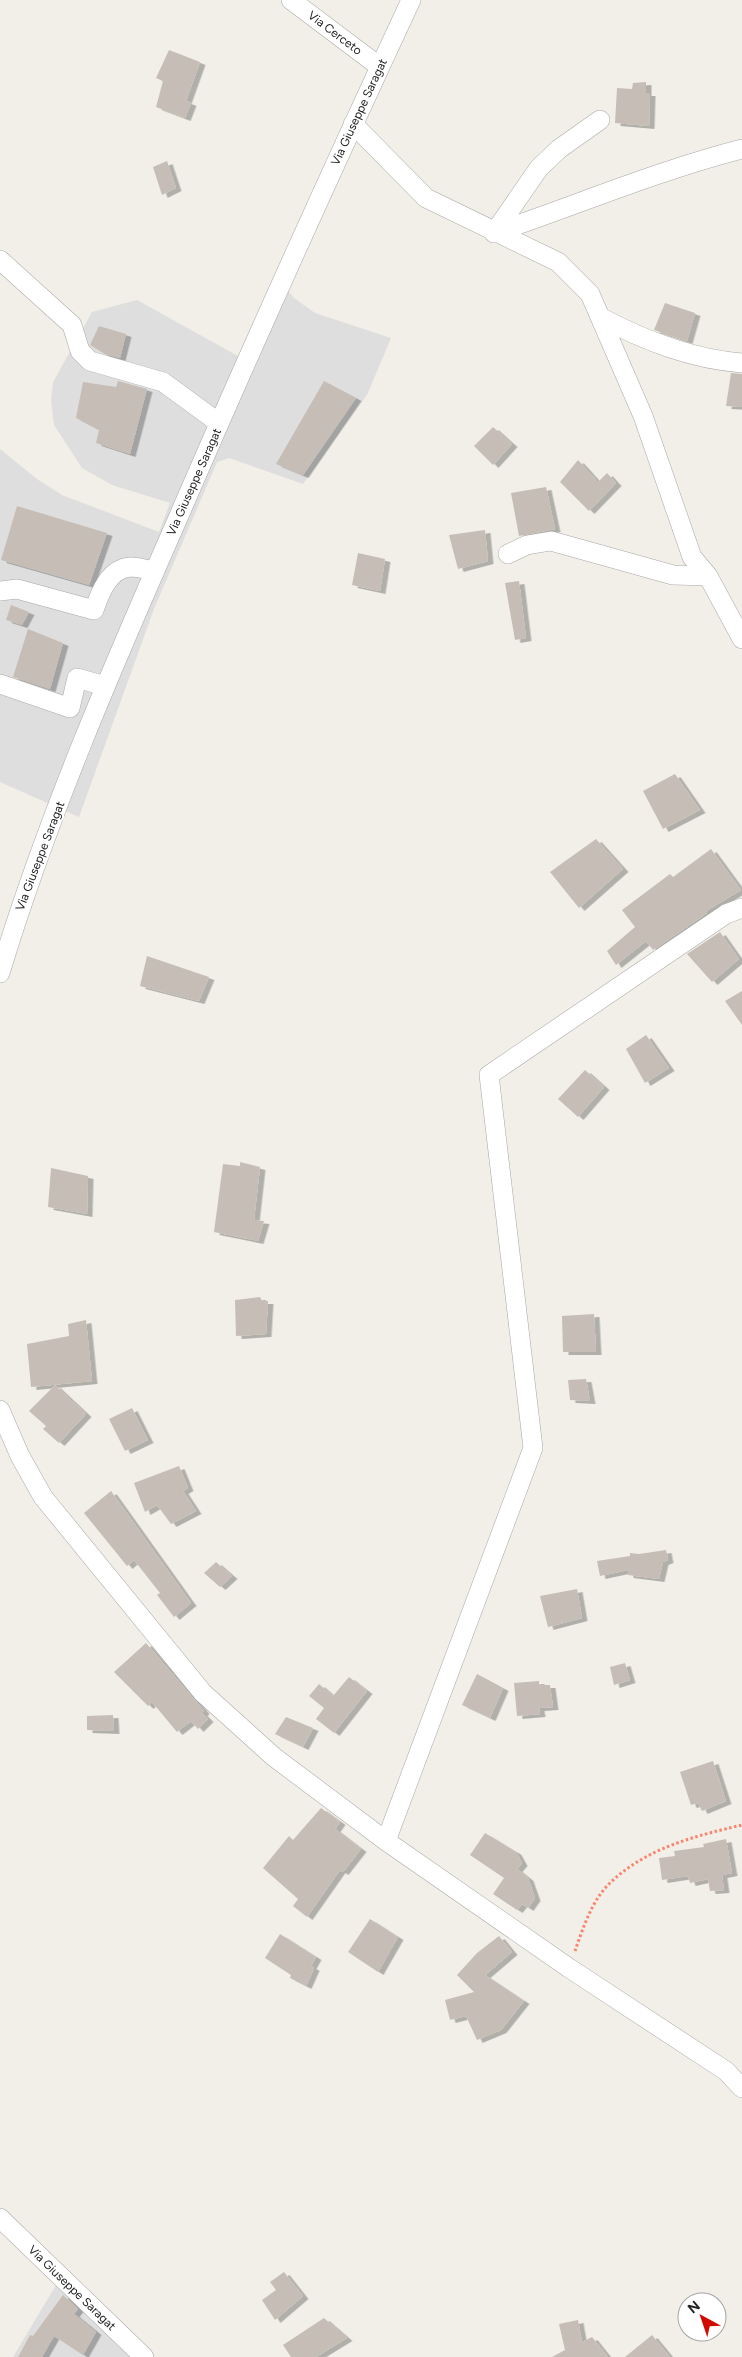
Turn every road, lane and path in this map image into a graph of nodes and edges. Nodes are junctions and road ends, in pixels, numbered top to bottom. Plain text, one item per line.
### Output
1 (291, 0) edge
2 (411, 0) edge
3 (380, 67) junction
4 (600, 120) dead end
5 (354, 124) junction
6 (742, 149) edge
7 (494, 233) junction
8 (0, 260) edge
9 (600, 317) junction
10 (742, 363) edge
11 (219, 423) junction
12 (508, 554) dead end
13 (155, 571) junction
14 (708, 576) junction
15 (0, 591) edge
16 (742, 639) edge
17 (0, 684) edge
18 (105, 686) junction
19 (742, 908) edge
20 (0, 973) edge
21 (0, 1410) edge
22 (742, 1825) edge
23 (386, 1841) junction
24 (569, 1968) junction
25 (742, 2088) edge
26 (0, 2218) edge
27 (144, 2357) edge

1 - 3 street, Via Cerceto
2 - 3 street, Via Giuseppe Saragat
3 - 5 street, Via Giuseppe Saragat
4 - 7 street
5 - 7 street
5 - 11 street, Via Giuseppe Saragat
6 - 7 street
7 - 9 street
8 - 11 street
9 - 10 street
9 - 14 street
11 - 13 street, Via Giuseppe Saragat
12 - 14 street
13 - 15 street
13 - 18 street, Via Giuseppe Saragat
14 - 16 street
17 - 18 street
18 - 20 street, Via Giuseppe Saragat
19 - 23 street
21 - 23 street
22 - 24 path
23 - 24 street
24 - 25 street
26 - 27 street, Via Giuseppe Saragat

